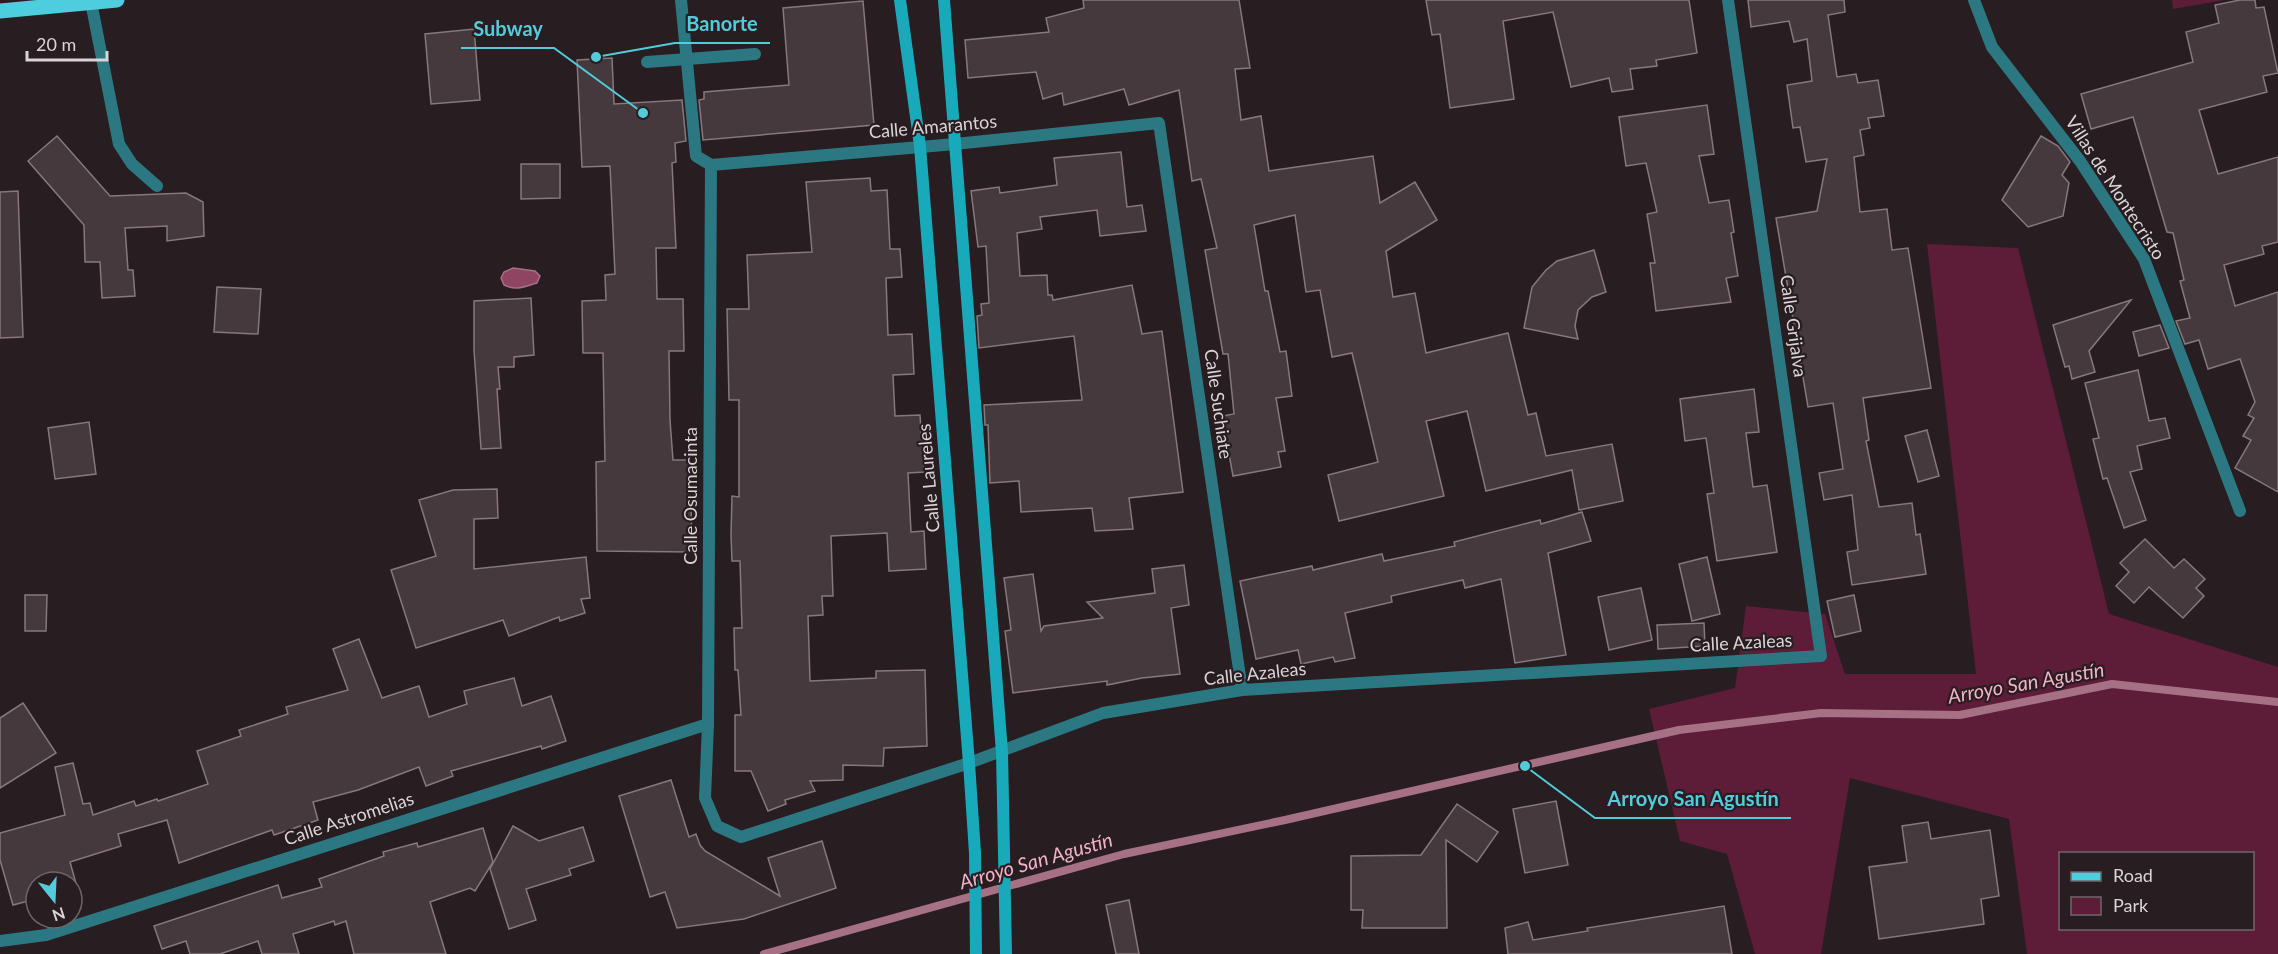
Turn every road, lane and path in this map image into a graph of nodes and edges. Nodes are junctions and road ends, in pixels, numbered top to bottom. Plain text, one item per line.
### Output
1 (117, 0) edge
2 (681, 0) edge
3 (900, 0) edge
4 (944, 0) edge
5 (1728, 0) edge
6 (1974, 0) edge
7 (91, 2) junction
8 (0, 11) edge
9 (755, 54) dead end
10 (687, 59) junction
11 (647, 62) dead end
12 (1159, 123) joint
13 (955, 144) junction
14 (920, 146) junction
15 (711, 165) junction
16 (157, 186) dead end
17 (2240, 511) dead end
18 (1821, 656) joint
19 (1242, 690) junction
20 (708, 724) junction
21 (1002, 752) junction
22 (969, 763) junction
23 (717, 826) joint
24 (0, 941) edge
25 (976, 954) edge
26 (1006, 954) edge

1 - 7 main road
2 - 10 street
3 - 14 street, Calle Laureles
4 - 13 street
5 - 18 street, Calle Grijalva
6 - 17 street, Villas de Montecristo
7 - 8 main road
7 - 16 street
9 - 10 street
10 - 11 street
10 - 15 street
12 - 13 street, Calle Amarantos
12 - 19 street, Calle Suchiate
13 - 14 street, Calle Amarantos
13 - 21 street
14 - 15 street, Calle Amarantos
14 - 22 street, Calle Laureles
15 - 20 street, Calle Osumacinta
18 - 19 street, Calle Azaleas
19 - 21 street, Calle Azaleas
20 - 23 street, Calle Osumacinta
20 - 24 street, Calle Astromelias
21 - 22 street, Calle Azaleas
21 - 26 street
22 - 23 street, Calle Azaleas
22 - 25 street, Calle Laureles

